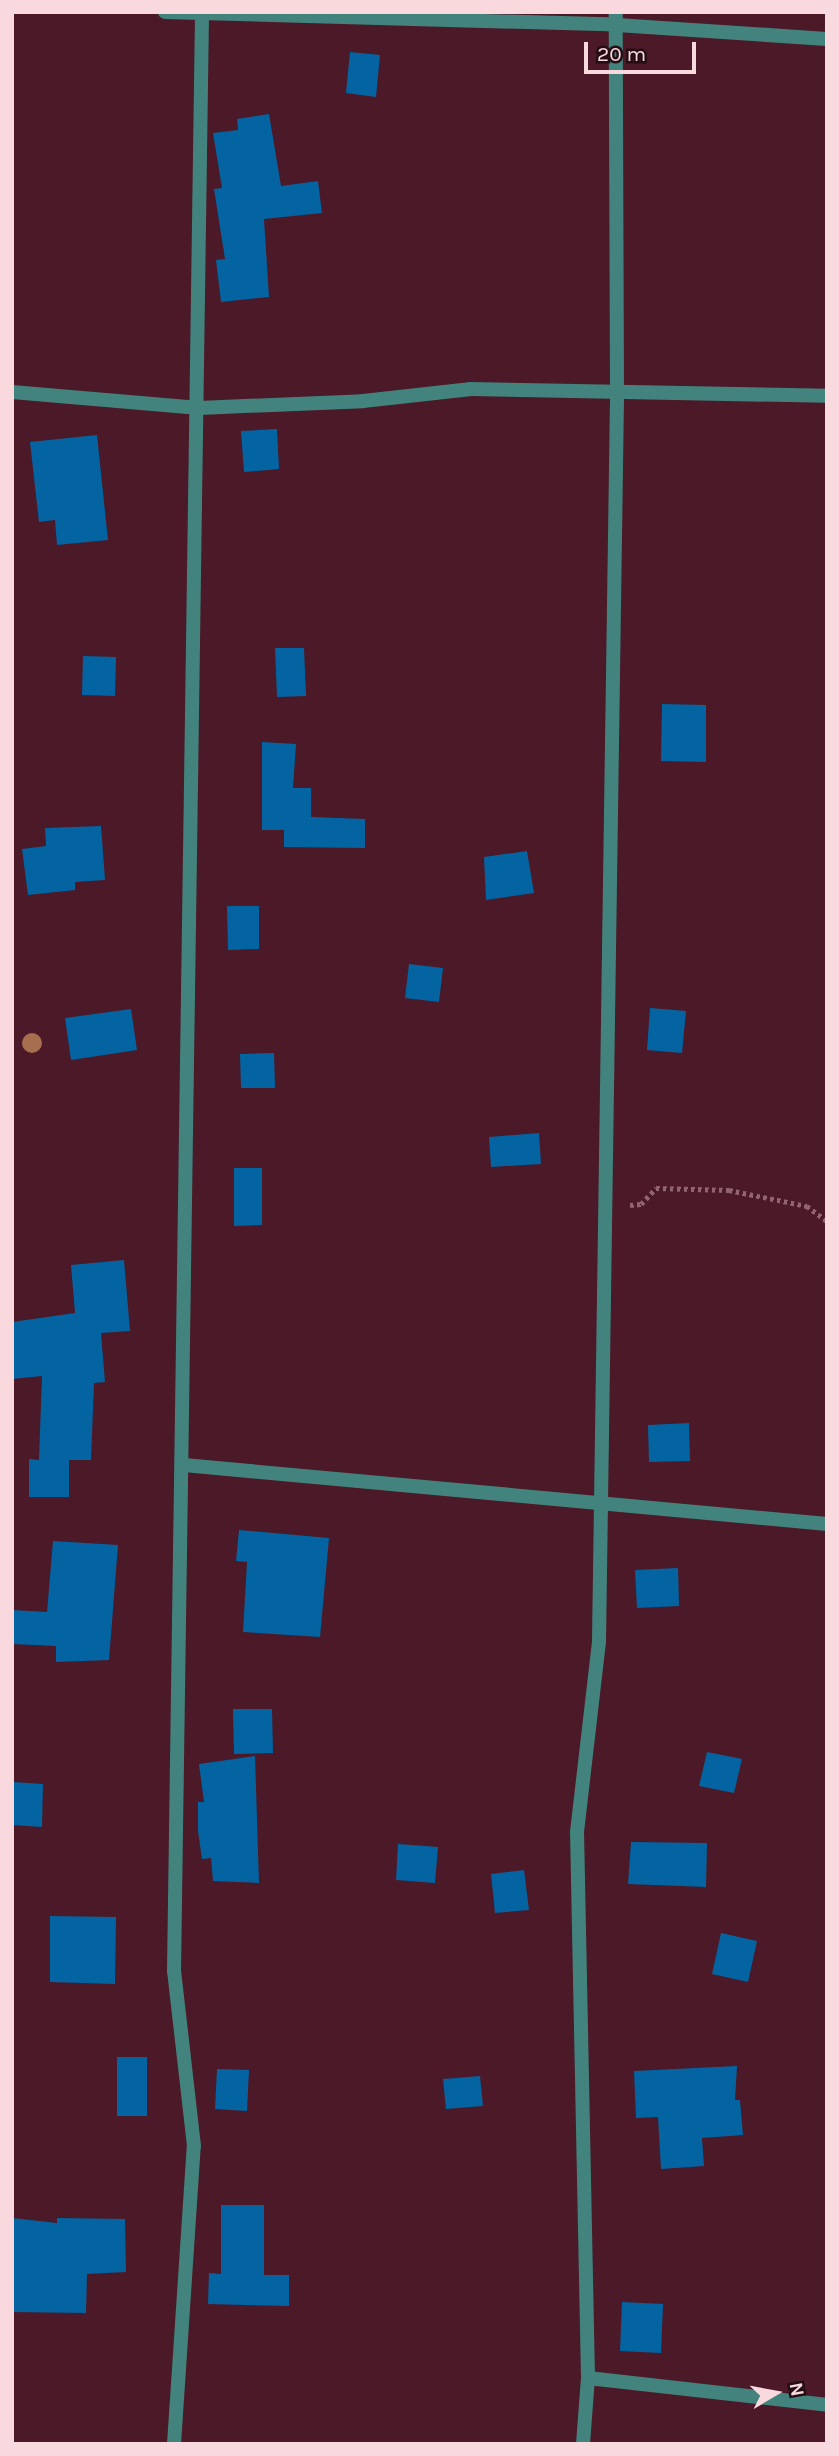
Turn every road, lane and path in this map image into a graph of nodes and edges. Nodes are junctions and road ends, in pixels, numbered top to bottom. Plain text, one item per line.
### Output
1 (165, 12) edge
2 (202, 14) edge
3 (616, 19) edge
4 (827, 38) edge
5 (617, 391) junction
6 (12, 393) edge
7 (827, 396) edge
8 (199, 408) junction
9 (605, 1206) junction
10 (827, 1221) edge
11 (184, 1465) junction
12 (600, 1506) junction
13 (827, 1524) edge
14 (588, 2378) junction
15 (827, 2405) edge
16 (174, 2444) edge
17 (583, 2444) edge

1 - 2 street
2 - 3 street
2 - 8 street
3 - 4 street
3 - 5 street
5 - 7 street
5 - 8 street
5 - 9 street
6 - 8 street
8 - 11 street
9 - 10 path
9 - 12 street
11 - 12 street
11 - 16 street
12 - 13 street
12 - 14 street
14 - 15 street
14 - 17 street

